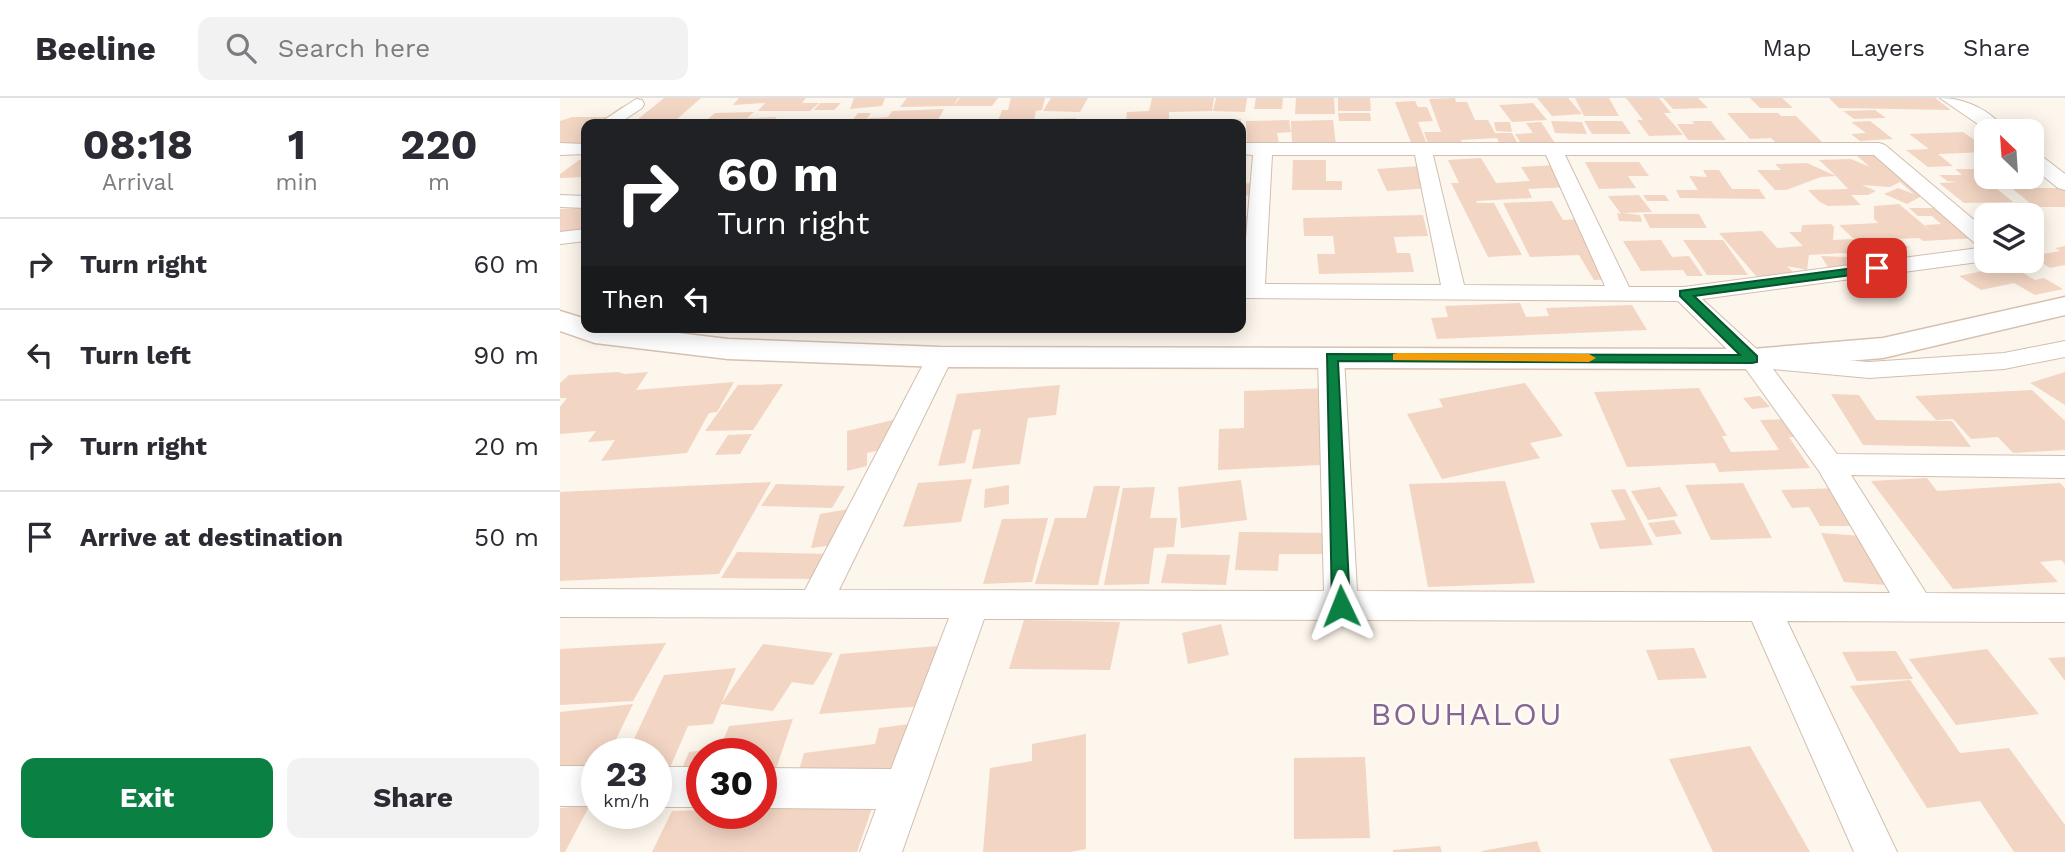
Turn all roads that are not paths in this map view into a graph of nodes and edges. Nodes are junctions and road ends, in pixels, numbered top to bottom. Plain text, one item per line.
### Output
1 (1948, 98) edge
2 (636, 104) dead end
3 (614, 119) edge
4 (1983, 119) edge
5 (1246, 149) edge
6 (1263, 149) junction
7 (1423, 149) junction
8 (1553, 149) junction
9 (2044, 167) edge
10 (2065, 184) edge
11 (560, 201) edge
12 (581, 202) edge
13 (1974, 232) edge
14 (581, 235) edge
15 (560, 238) edge
16 (1974, 256) edge
17 (1247, 291) edge
18 (1454, 292) junction
19 (1620, 293) junction
20 (1684, 294) junction
21 (2065, 306) edge
22 (560, 320) edge
23 (581, 327) edge
24 (603, 333) edge
25 (2065, 349) edge
26 (940, 357) junction
27 (1331, 357) junction
28 (1752, 359) junction
29 (1829, 464) junction
30 (2065, 467) edge
31 (560, 603) edge
32 (815, 604) junction
33 (972, 604) junction
34 (1341, 606) junction
35 (1763, 607) junction
36 (1916, 607) junction
37 (2065, 608) edge
38 (560, 786) edge
39 (581, 786) edge
40 (777, 788) edge
41 (904, 789) junction
42 (881, 852) edge
43 (1876, 852) edge

1 - 4 street
2 - 3 street
5 - 6 street
6 - 7 street
6 - 17 street
7 - 8 street
7 - 18 street
8 - 13 street
8 - 19 street
9 - 10 street
11 - 12 street
14 - 15 street
16 - 20 street
17 - 18 street
18 - 19 street
19 - 20 street
20 - 28 street
21 - 28 street
22 - 23 street
24 - 26 street
25 - 28 street
26 - 27 street
26 - 32 street
27 - 28 street
27 - 34 street
28 - 29 street
29 - 30 street
29 - 36 street
31 - 32 street
32 - 33 street
33 - 34 street
33 - 41 street
34 - 35 street
35 - 36 street
35 - 43 street
36 - 37 street
38 - 39 street
40 - 41 street
41 - 42 street

